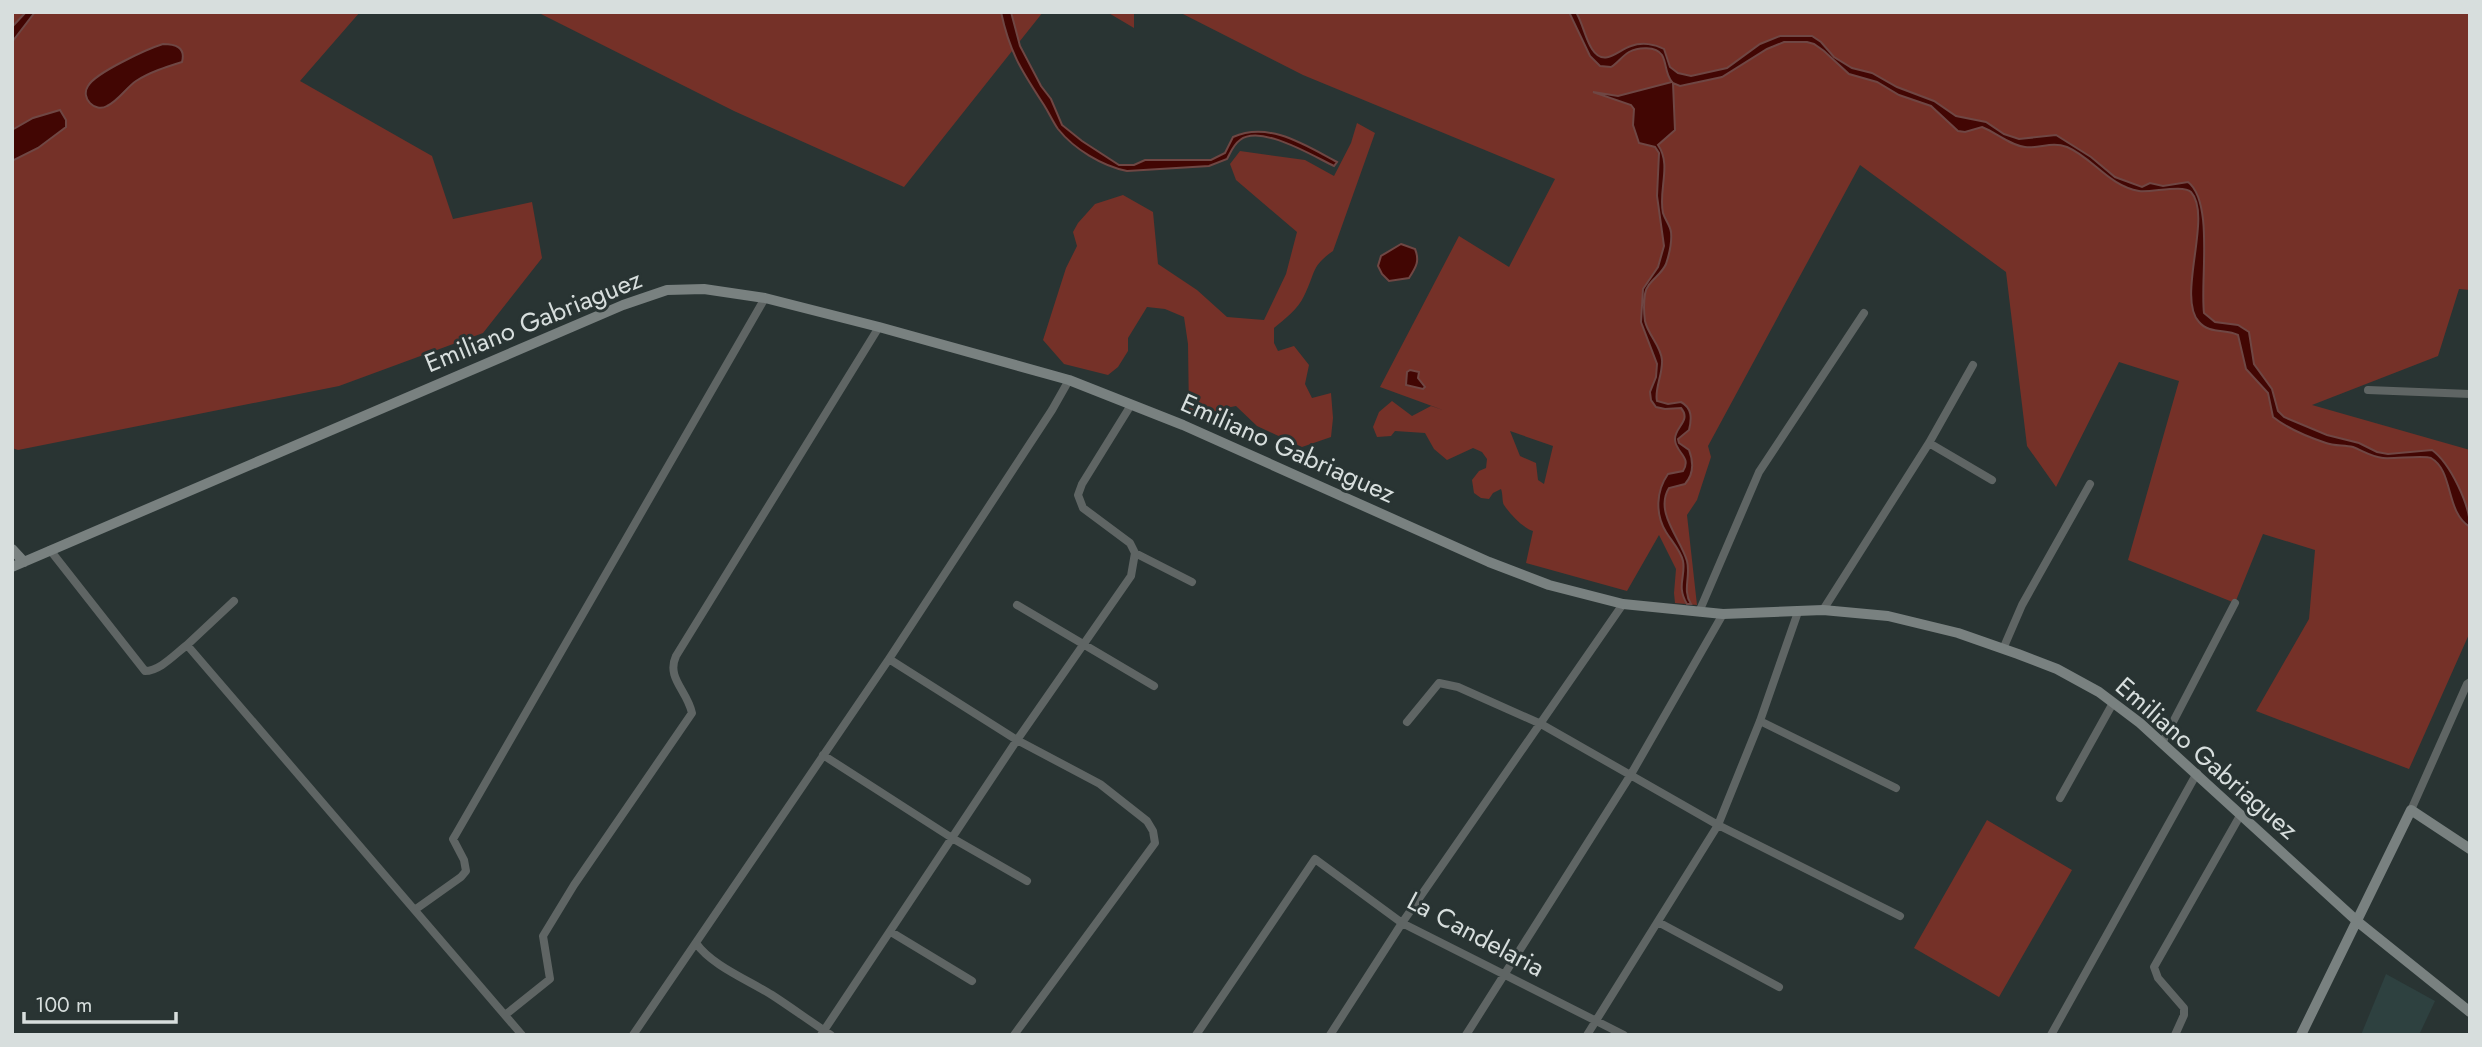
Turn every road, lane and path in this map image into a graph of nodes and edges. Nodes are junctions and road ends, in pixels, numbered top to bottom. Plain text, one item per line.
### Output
1 (765, 298) junction
2 (1864, 313) dead end
3 (879, 327) junction
4 (1973, 365) dead end
5 (1069, 380) junction
6 (2368, 390) dead end
7 (2470, 394) edge
8 (1131, 405) junction
9 (1929, 443) junction
10 (1992, 480) dead end
11 (2090, 484) dead end
12 (12, 549) edge
13 (50, 550) junction
14 (1135, 553) junction
15 (24, 562) junction
16 (12, 567) edge
17 (1192, 582) dead end
18 (234, 601) dead end
19 (2235, 603) dead end
20 (1623, 604) junction
21 (1017, 605) dead end
22 (1823, 610) junction
23 (1699, 612) junction
24 (1798, 612) junction
25 (1723, 614) junction
26 (1085, 644) junction
27 (187, 645) junction
28 (2003, 649) junction
29 (889, 659) junction
30 (2470, 682) edge
31 (1154, 686) dead end
32 (2113, 703) junction
33 (1760, 721) junction
34 (1407, 722) dead end
35 (1541, 724) junction
36 (1017, 740) junction
37 (2162, 743) junction
38 (823, 755) junction
39 (2197, 773) junction
40 (1629, 776) junction
41 (1896, 788) dead end
42 (2060, 798) dead end
43 (2411, 810) junction
44 (2241, 814) junction
45 (1718, 825) junction
46 (952, 838) junction
47 (2470, 849) edge
48 (1027, 881) dead end
49 (416, 909) junction
50 (1900, 916) dead end
51 (1658, 922) junction
52 (2358, 922) junction
53 (1402, 923) junction
54 (891, 932) junction
55 (696, 943) junction
56 (1506, 975) junction
57 (972, 981) dead end
58 (1779, 987) dead end
59 (2470, 1012) edge
60 (505, 1015) junction
61 (1597, 1020) junction
62 (825, 1033) edge
63 (522, 1035) edge
64 (633, 1035) edge
65 (1014, 1035) edge
66 (1196, 1035) edge
67 (1329, 1035) edge
68 (1466, 1035) edge
69 (1587, 1035) edge
70 (1624, 1035) edge
71 (2052, 1035) edge
72 (2175, 1035) edge
73 (2301, 1035) edge

1 - 3 main road, Emiliano Gabriaguez
1 - 13 main road, Emiliano Gabriaguez
1 - 49 street
2 - 23 street
3 - 5 main road, Emiliano Gabriaguez
3 - 60 street
4 - 9 street
5 - 8 main road, Emiliano Gabriaguez
5 - 29 street
6 - 7 street
8 - 14 street
8 - 20 main road, Emiliano Gabriaguez
9 - 10 street
9 - 22 street
11 - 28 street
12 - 15 main road
13 - 15 main road, Emiliano Gabriaguez
13 - 27 street
14 - 17 street
14 - 26 street
15 - 16 main road, Emiliano Gabriaguez
18 - 27 street
19 - 37 street
20 - 23 main road, Emiliano Gabriaguez
20 - 35 street
21 - 26 street
22 - 24 main road, Emiliano Gabriaguez
22 - 28 main road, Emiliano Gabriaguez
23 - 25 main road, Emiliano Gabriaguez
24 - 25 main road, Emiliano Gabriaguez
24 - 33 street
25 - 40 street
26 - 31 street
26 - 36 street
27 - 49 street
28 - 32 main road, Emiliano Gabriaguez
29 - 36 street
29 - 38 street
30 - 43 street
32 - 37 main road, Emiliano Gabriaguez
32 - 42 street
33 - 41 street
33 - 45 street
34 - 35 street
35 - 40 street
35 - 53 street
36 - 46 street
36 - 65 street
37 - 39 main road, Emiliano Gabriaguez
38 - 46 street
38 - 55 street
39 - 44 main road, Emiliano Gabriaguez
39 - 71 street
40 - 45 street
40 - 56 street
43 - 47 main road
43 - 52 main road
44 - 52 main road, Emiliano Gabriaguez
44 - 72 street
45 - 50 street
45 - 51 street
46 - 48 street
46 - 54 street
49 - 60 street
51 - 58 street
51 - 61 street
52 - 59 main road, Emiliano Gabriaguez
52 - 73 main road
53 - 56 street, La Candelaria
53 - 66 street, La Candelaria
53 - 67 street
54 - 57 street
54 - 62 street
55 - 62 street
55 - 64 street
56 - 61 street, La Candelaria
56 - 68 street
60 - 63 street
61 - 69 street
61 - 70 street, La Candelaria

